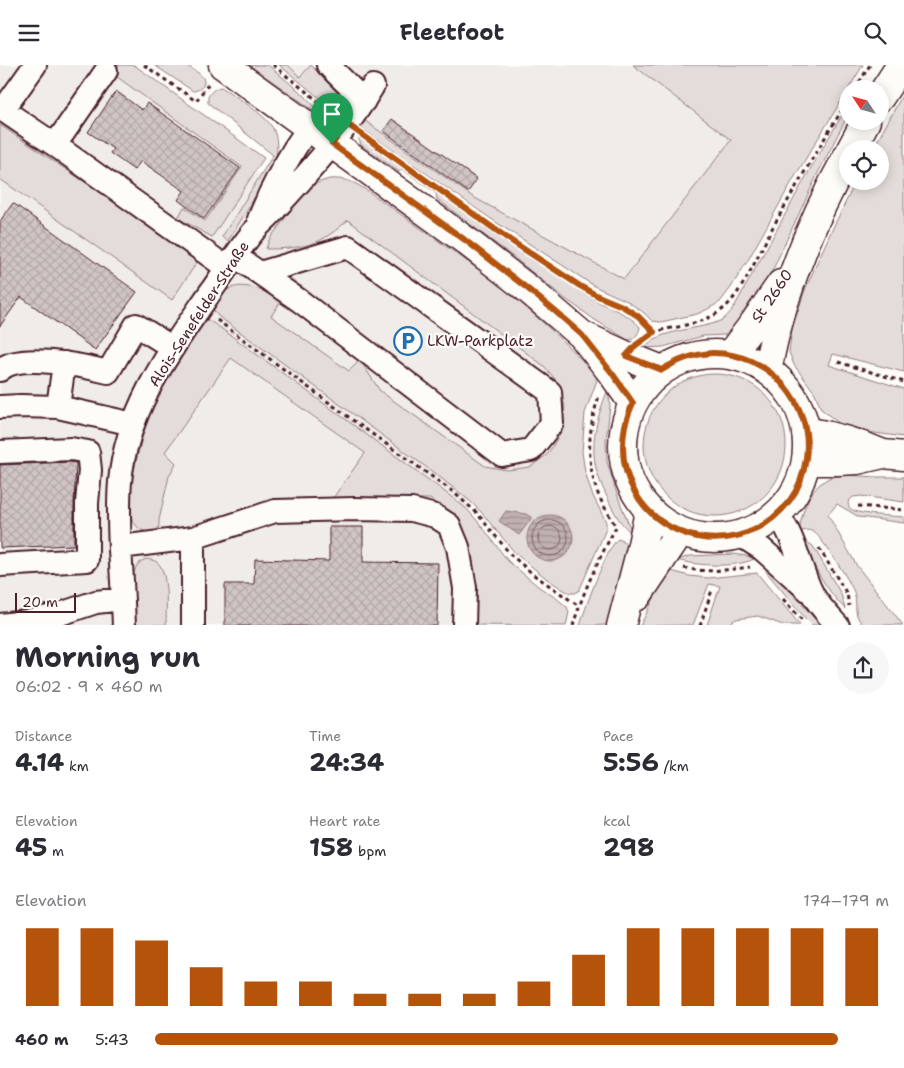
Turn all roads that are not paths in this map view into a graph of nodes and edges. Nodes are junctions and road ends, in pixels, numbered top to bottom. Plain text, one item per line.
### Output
1 (35, 65) edge
2 (328, 65) edge
3 (901, 65) edge
4 (106, 71) dead end
5 (217, 72) edge
6 (889, 83) edge
7 (2, 109) edge
8 (309, 127) junction
9 (339, 134) junction
10 (54, 145) junction
11 (839, 172) edge
12 (254, 231) junction
13 (798, 258) junction
14 (231, 262) junction
15 (260, 273) junction
16 (173, 348) junction
17 (730, 355) junction
18 (64, 363) junction
19 (619, 365) junction
20 (0, 370) edge
21 (662, 370) junction
22 (767, 370) junction
23 (633, 403) junction
24 (0, 407) edge
25 (58, 407) junction
26 (133, 424) junction
27 (806, 431) junction
28 (0, 452) edge
29 (893, 455) edge
30 (806, 461) junction
31 (649, 512) junction
32 (777, 514) junction
33 (680, 532) junction
34 (740, 535) junction
35 (193, 538) junction
36 (120, 547) junction
37 (0, 565) edge
38 (813, 595) junction
39 (123, 599) junction
40 (623, 621) edge
41 (0, 625) edge
42 (124, 625) edge
43 (193, 625) edge
44 (464, 625) edge
45 (838, 625) edge

1 - 7 street
2 - 9 street, Alois-Senefelder-Straße
3 - 6 main road
4 - 10 street
5 - 8 main road
7 - 10 street
8 - 9 main road
8 - 12 street, Alois-Senefelder-Straße
9 - 12 street, Alois-Senefelder-Straße
9 - 19 main road
10 - 14 street
11 - 13 main road, St 2660
12 - 14 street, Alois-Senefelder-Straße
13 - 17 main road, St 2660
13 - 22 main road, St 2660
14 - 15 street
14 - 16 street, Alois-Senefelder-Straße
15 - 15 street
16 - 18 street
16 - 26 street, Alois-Senefelder-Straße
17 - 21 main road
17 - 22 main road
18 - 20 street
18 - 25 street
19 - 21 main road
19 - 23 main road
21 - 23 main road
22 - 27 main road
23 - 31 main road
24 - 25 street
25 - 26 street
26 - 36 street, Alois-Senefelder-Straße
27 - 29 main road
27 - 30 main road
28 - 37 street
29 - 30 main road
30 - 32 main road
31 - 33 main road
31 - 40 main road
32 - 34 main road
32 - 38 street
33 - 34 main road
33 - 40 main road
34 - 38 street
35 - 36 street
35 - 43 street
35 - 44 street
36 - 39 street, Alois-Senefelder-Straße
38 - 45 street
39 - 41 street
39 - 42 street, Alois-Senefelder-Straße

